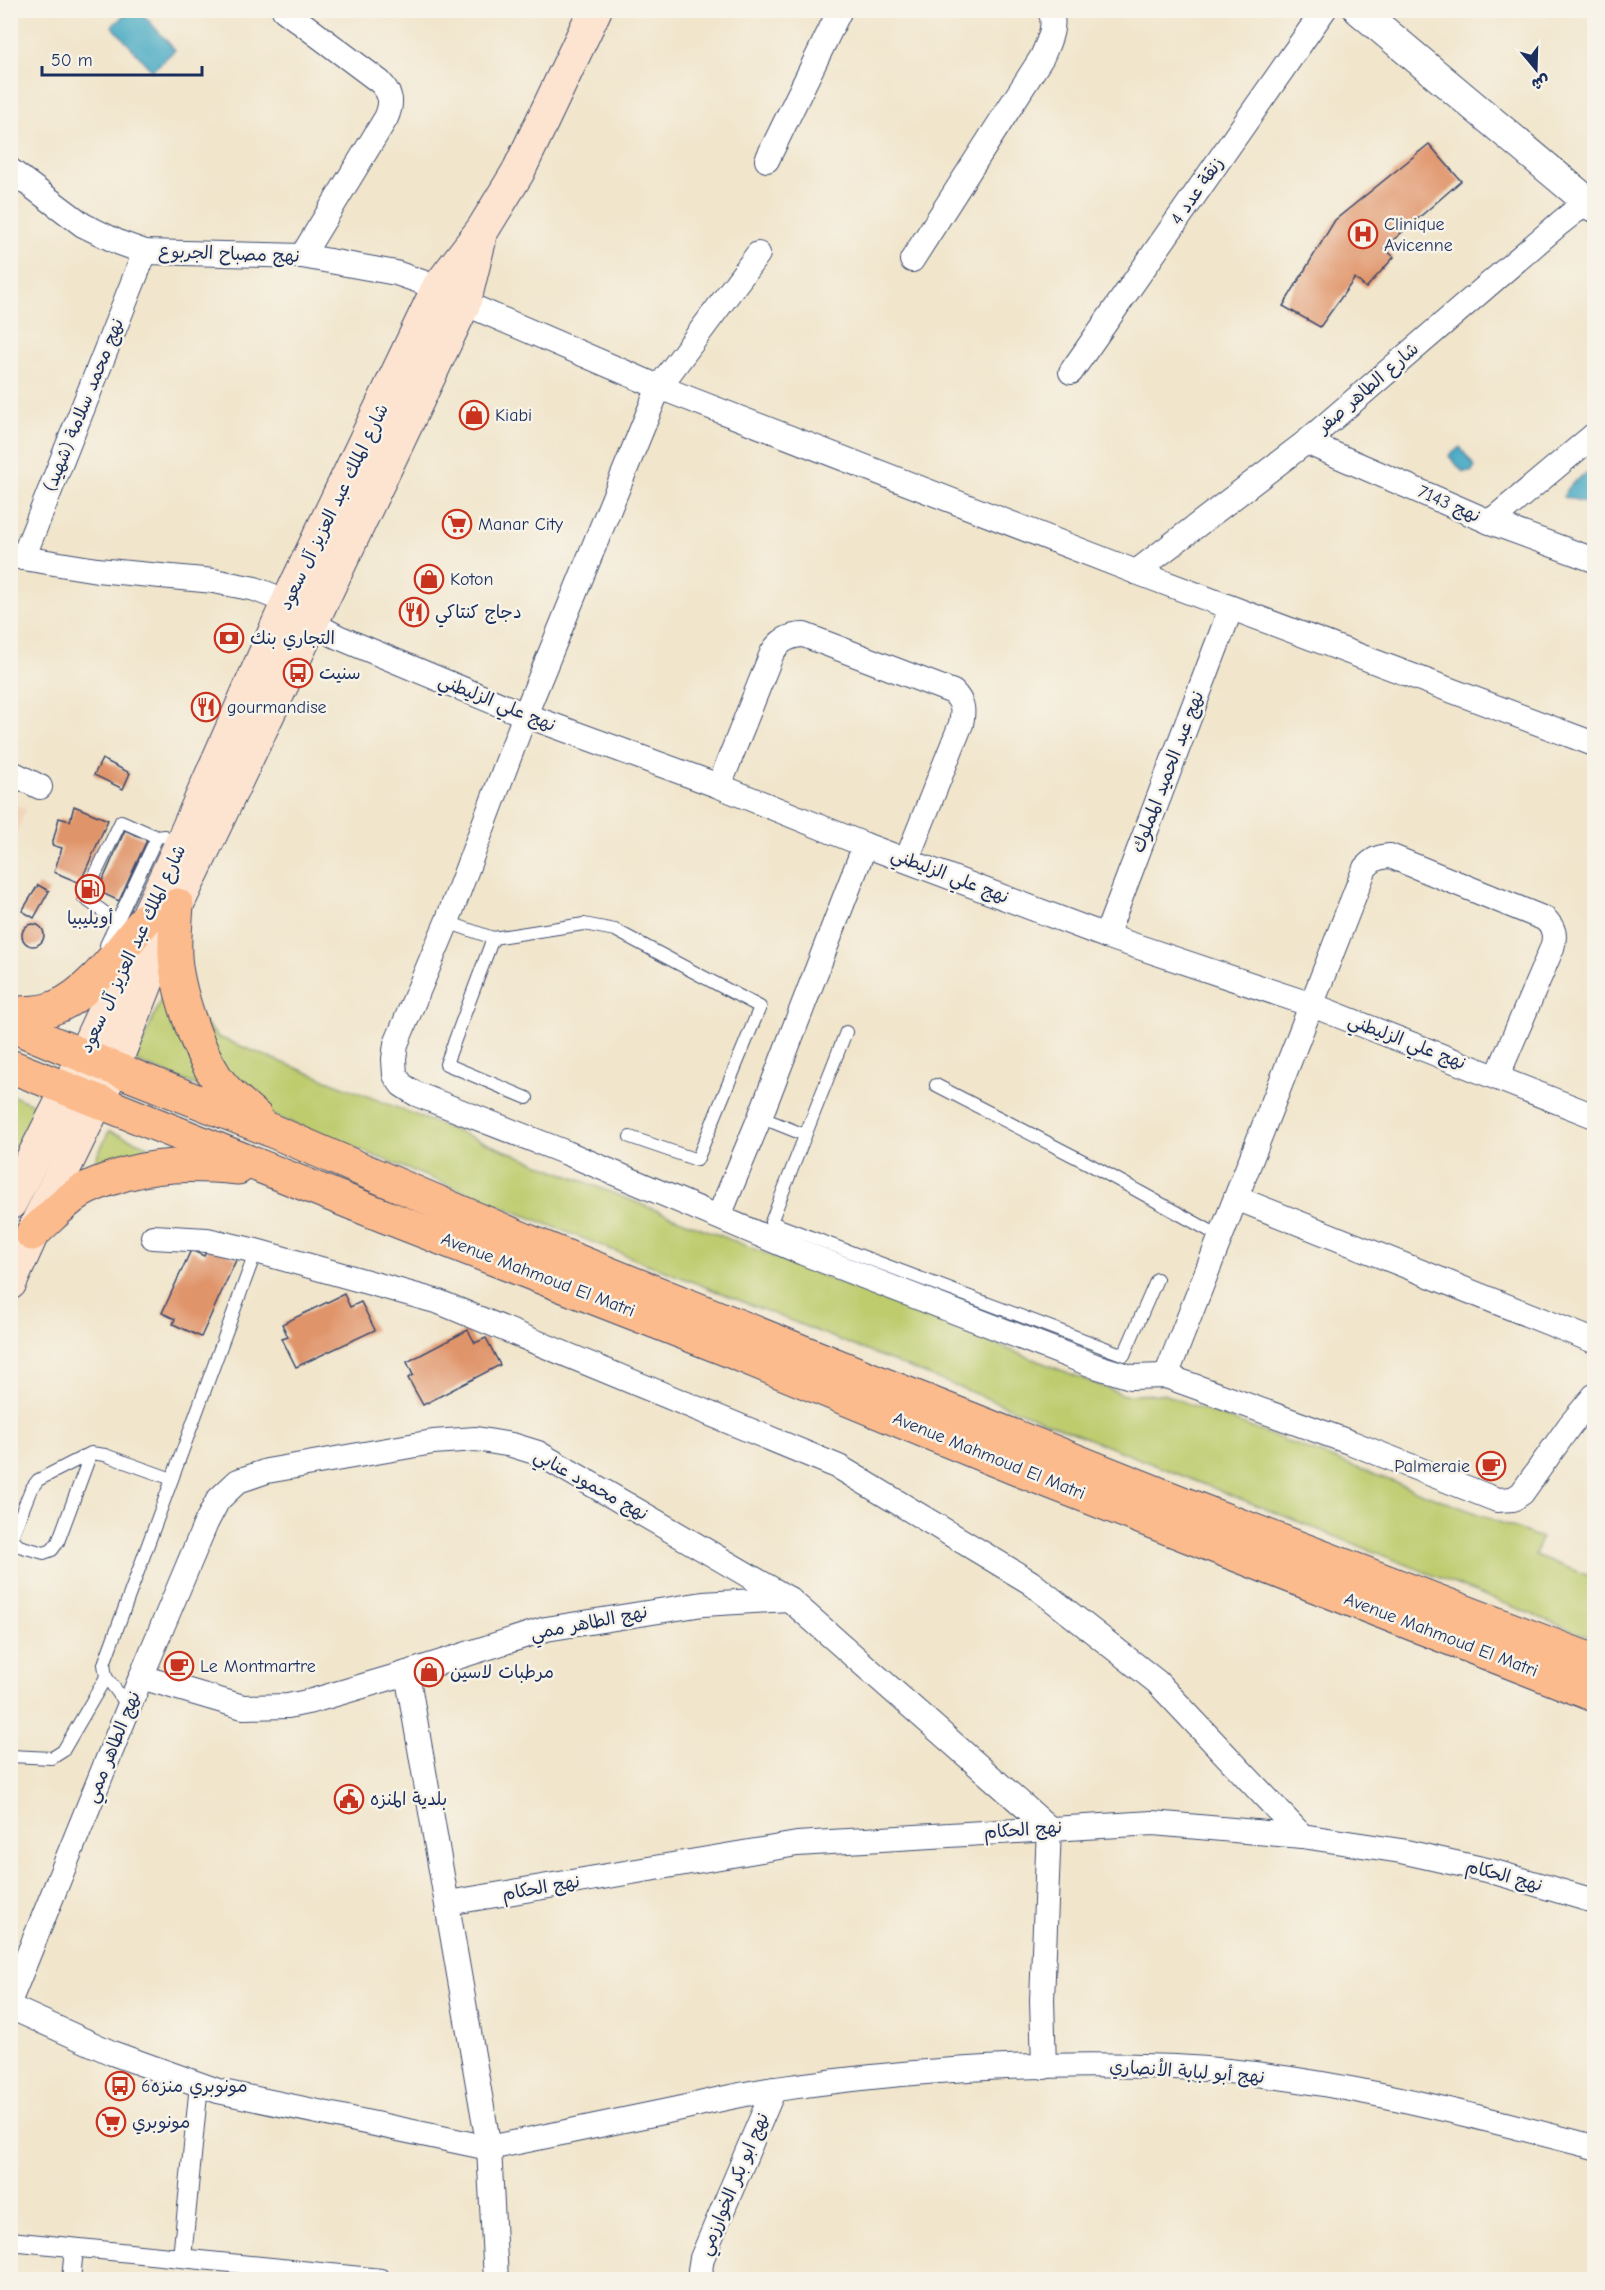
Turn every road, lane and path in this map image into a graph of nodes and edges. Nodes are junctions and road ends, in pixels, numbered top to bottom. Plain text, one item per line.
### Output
1 (284, 10) edge
2 (595, 10) edge
3 (840, 10) edge
4 (1050, 10) edge
5 (1324, 10) edge
6 (1359, 10) edge
7 (767, 160) dead end
8 (10, 170) edge
9 (1592, 201) edge
10 (145, 252) junction
11 (758, 254) dead end
12 (302, 256) junction
13 (912, 260) dead end
14 (451, 296) junction
15 (1071, 372) dead end
16 (658, 387) junction
17 (1594, 435) edge
18 (1306, 441) junction
19 (1490, 522) junction
20 (16, 556) edge
21 (1594, 561) edge
22 (1136, 572) junction
23 (1231, 608) junction
24 (299, 614) junction
25 (525, 716) junction
26 (1594, 744) edge
27 (10, 772) edge
28 (719, 786) junction
29 (40, 787) dead end
30 (171, 835) junction
31 (865, 845) junction
32 (907, 860) junction
33 (177, 905) junction
34 (132, 921) junction
35 (447, 922) junction
36 (1106, 936) junction
37 (493, 938) junction
38 (106, 945) dead end
39 (1312, 1005) junction
40 (10, 1013) edge
41 (10, 1025) edge
42 (846, 1032) dead end
43 (98, 1063) junction
44 (10, 1066) edge
45 (1497, 1077) junction
46 (936, 1085) dead end
47 (82, 1095) junction
48 (527, 1098) dead end
49 (1594, 1116) edge
50 (760, 1117) junction
51 (270, 1130) junction
52 (805, 1135) junction
53 (630, 1137) dead end
54 (270, 1171) junction
55 (1236, 1198) junction
56 (10, 1203) edge
57 (719, 1216) junction
58 (32, 1234) junction
59 (153, 1237) dead end
60 (1221, 1237) junction
61 (256, 1251) junction
62 (1157, 1279) dead end
63 (10, 1283) edge
64 (1594, 1341) edge
65 (1166, 1376) junction
66 (1594, 1396) edge
67 (91, 1453) junction
68 (172, 1479) junction
69 (789, 1599) junction
70 (1594, 1661) edge
71 (407, 1673) junction
72 (106, 1677) junction
73 (141, 1677) junction
74 (1594, 1695) edge
75 (129, 1707) junction
76 (10, 1755) edge
77 (1049, 1828) junction
78 (1302, 1836) junction
79 (1594, 1901) edge
80 (448, 1903) junction
81 (10, 2000) edge
82 (10, 2007) edge
83 (1044, 2067) junction
84 (199, 2084) junction
85 (774, 2089) junction
86 (1594, 2147) edge
87 (489, 2148) junction
88 (10, 2241) edge
89 (74, 2248) junction
90 (182, 2258) junction
91 (71, 2280) edge
92 (381, 2280) edge
93 (495, 2280) edge
94 (703, 2280) edge

1 - 12 street
2 - 14 main road, شارع الملك عبد العزيز آل سعود
3 - 7 street
4 - 13 street
5 - 15 street, زنقة عدد 4
6 - 9 street
8 - 10 street, نهج مصباح الجربوع
9 - 18 street, شارع الطاهر صفر
10 - 12 street, نهج مصباح الجربوع
10 - 20 street, نهج محمد سلامة (شهيد)
11 - 16 street
12 - 14 street, نهج مصباح الجربوع
14 - 16 street, نهج مصباح الجربوع
14 - 24 main road, شارع الملك عبد العزيز آل سعود
16 - 22 street, نهج مصباح الجربوع
16 - 25 street
17 - 19 street
18 - 19 street, نهج 7143
18 - 22 street, شارع الطاهر صفر
19 - 21 street, نهج 7143
20 - 24 street, نهج علي الزليطني
22 - 23 street, نهج مصباح الجربوع
23 - 26 street, نهج مصباح الجربوع
23 - 36 street, نهج عبد الحميد المملوك
24 - 25 street, نهج علي الزليطني
24 - 30 main road, شارع الملك عبد العزيز آل سعود
24 - 33 main road, شارع الملك عبد العزيز آل سعود
25 - 28 street, نهج علي الزليطني
25 - 35 street
27 - 29 street
28 - 31 street, نهج علي الزليطني
28 - 32 street
30 - 34 main road, شارع الملك عبد العزيز آل سعود
30 - 34 lane
31 - 32 street, نهج علي الزليطني
31 - 50 street
32 - 36 street, نهج علي الزليطني
33 - 43 main road, شارع الملك عبد العزيز آل سعود
33 - 51 highway
34 - 38 lane
34 - 40 highway
34 - 43 main road, شارع الملك عبد العزيز آل سعود
35 - 37 lane
35 - 57 street
36 - 39 street, نهج علي الزليطني
37 - 48 lane
37 - 53 lane
39 - 45 street, نهج علي الزليطني
39 - 45 street
39 - 55 street
41 - 43 highway, Avenue Mahmoud El Matri
42 - 52 lane
43 - 47 main road, شارع الملك عبد العزيز آل سعود
43 - 51 highway, Avenue Mahmoud El Matri
44 - 47 highway, Avenue Mahmoud El Matri
45 - 49 street, نهج علي الزليطني
46 - 60 lane
47 - 54 highway, Avenue Mahmoud El Matri
47 - 56 main road
47 - 58 main road
50 - 52 lane
50 - 57 street
51 - 70 highway, Avenue Mahmoud El Matri
52 - 62 lane
54 - 58 highway
54 - 74 highway, Avenue Mahmoud El Matri
55 - 60 street
55 - 64 street
57 - 65 street
58 - 63 main road
59 - 61 street
60 - 65 street
61 - 68 lane
61 - 78 street
65 - 66 street
67 - 67 lane
67 - 68 lane
68 - 72 lane
69 - 71 street, نهج الطاهر ممي
69 - 73 street, نهج محمود عنابي
69 - 77 street, نهج محمود عنابي
71 - 73 street, نهج الطاهر ممي
71 - 80 street
72 - 75 lane
72 - 76 lane
73 - 75 street, نهج الطاهر ممي
75 - 81 street, نهج الطاهر ممي
77 - 78 street, نهج الحكام
77 - 80 street, نهج الحكام
77 - 83 street
78 - 79 street, نهج الحكام
80 - 87 street
82 - 84 street
83 - 85 street, نهج أبو لبابة الأنصاري
83 - 86 street, نهج أبو لبابة الأنصاري
84 - 87 street
84 - 90 street
85 - 87 street, نهج أبو لبابة الأنصاري
85 - 94 street, نهج ابو بكر الخوارزمي
87 - 93 street
88 - 89 street
89 - 90 street
89 - 91 street
90 - 92 street

